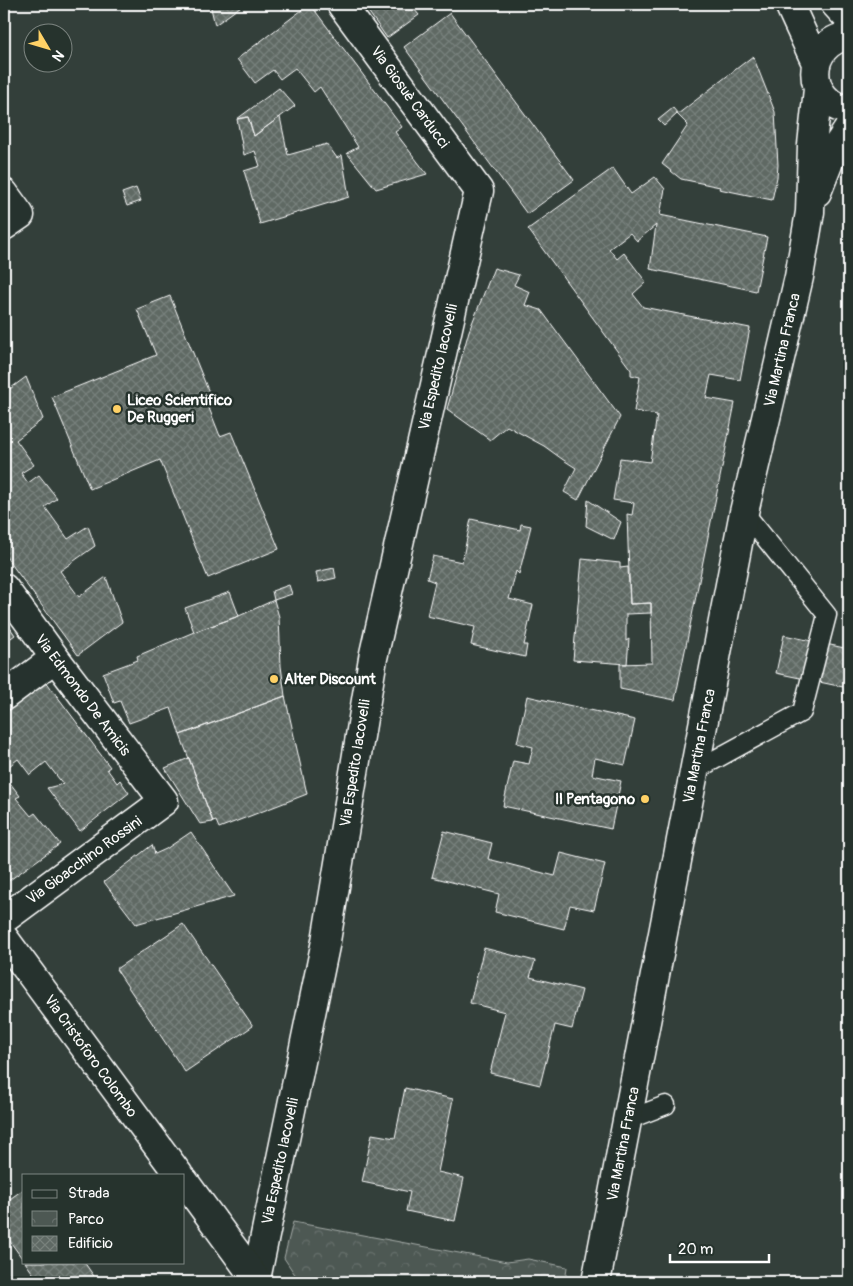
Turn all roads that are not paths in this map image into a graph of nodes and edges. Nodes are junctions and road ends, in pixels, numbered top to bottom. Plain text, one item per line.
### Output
1 (341, 4) edge
2 (789, 4) edge
3 (835, 4) edge
4 (849, 19) edge
5 (849, 36) edge
6 (817, 76) junction
7 (849, 110) edge
8 (849, 128) edge
9 (479, 191) joint
10 (4, 193) edge
11 (810, 212) junction
12 (12, 220) edge
13 (744, 512) junction
14 (4, 588) edge
15 (55, 658) junction
16 (4, 696) edge
17 (694, 771) junction
18 (164, 801) joint
19 (4, 919) edge
20 (4, 938) edge
21 (666, 1106) dead end
22 (627, 1120) junction
23 (178, 1174) edge
24 (185, 1182) edge
25 (257, 1280) edge
26 (596, 1282) edge

1 - 9 street, Via Giosuè Carducci
2 - 6 street
3 - 4 street
5 - 6 street
6 - 7 street
6 - 11 street, Via Martina Franca
8 - 11 street, Via Martina Franca
9 - 25 street, Via Espedito Iacovelli
10 - 12 street
11 - 13 street, Via Martina Franca
13 - 17 street, Via Martina Franca
13 - 17 lane
14 - 15 street, Via Edmondo De Amicis
15 - 16 street
15 - 18 street, Via Edmondo De Amicis
17 - 22 street, Via Martina Franca
18 - 19 street, Via Gioacchino Rossini
20 - 23 street, Via Cristoforo Colombo
21 - 22 lane
22 - 26 street, Via Martina Franca
24 - 25 street

